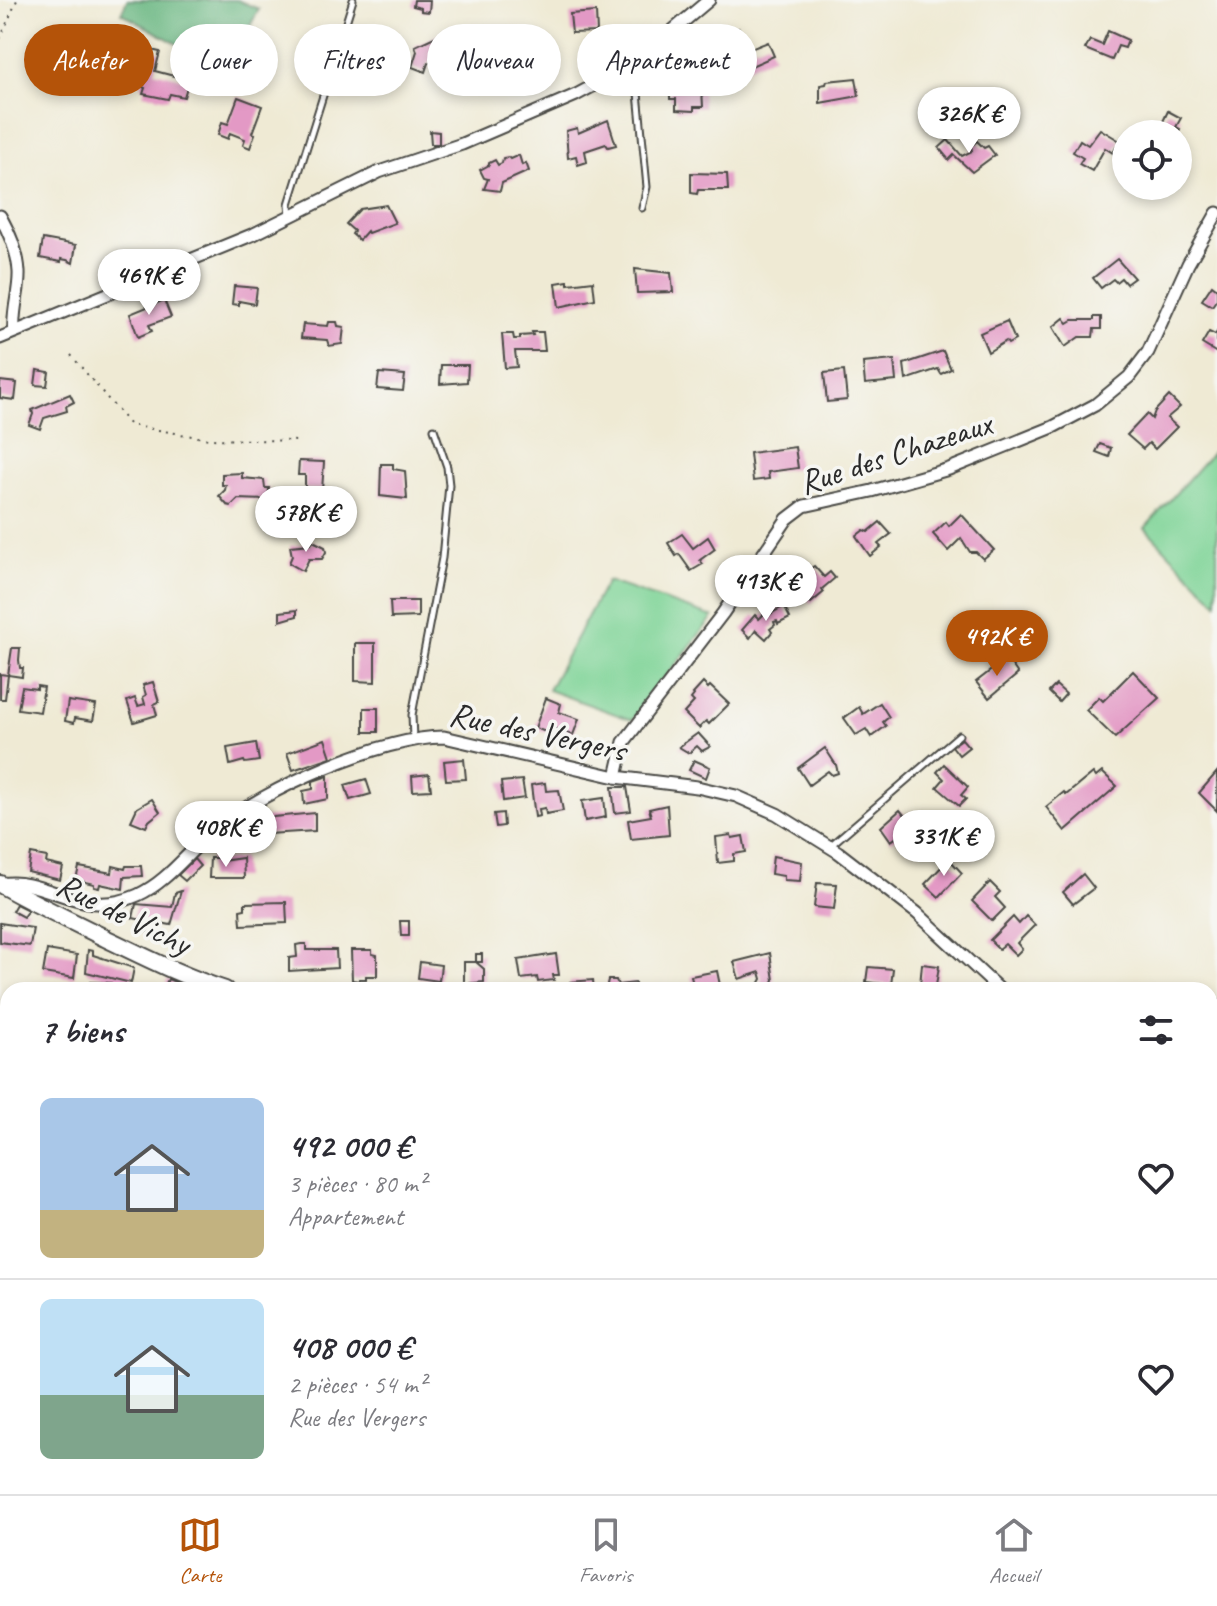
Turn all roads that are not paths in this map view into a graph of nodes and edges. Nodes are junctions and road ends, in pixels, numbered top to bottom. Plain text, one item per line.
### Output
1 (353, 0) edge
2 (709, 0) edge
3 (681, 24) edge
4 (577, 94) edge
5 (638, 96) edge
6 (642, 208) dead end
7 (1217, 213) edge
8 (290, 215) junction
9 (0, 216) edge
10 (14, 331) junction
11 (0, 338) edge
12 (434, 429) dead end
13 (959, 735) dead end
14 (413, 739) junction
15 (616, 777) junction
16 (829, 846) junction
17 (0, 884) edge
18 (201, 982) edge
19 (991, 982) edge

1 - 8 lane
2 - 3 street
4 - 8 street
5 - 6 lane
7 - 15 street, Rue des Chazeaux
8 - 10 street
9 - 10 street
10 - 11 street
12 - 14 lane
13 - 16 lane
14 - 15 street, Rue des Vergers
14 - 17 street, Rue des Vergers
15 - 16 street, Rue des Vergers
16 - 19 street, Rue des Vergers
17 - 18 street, Rue de Vichy

